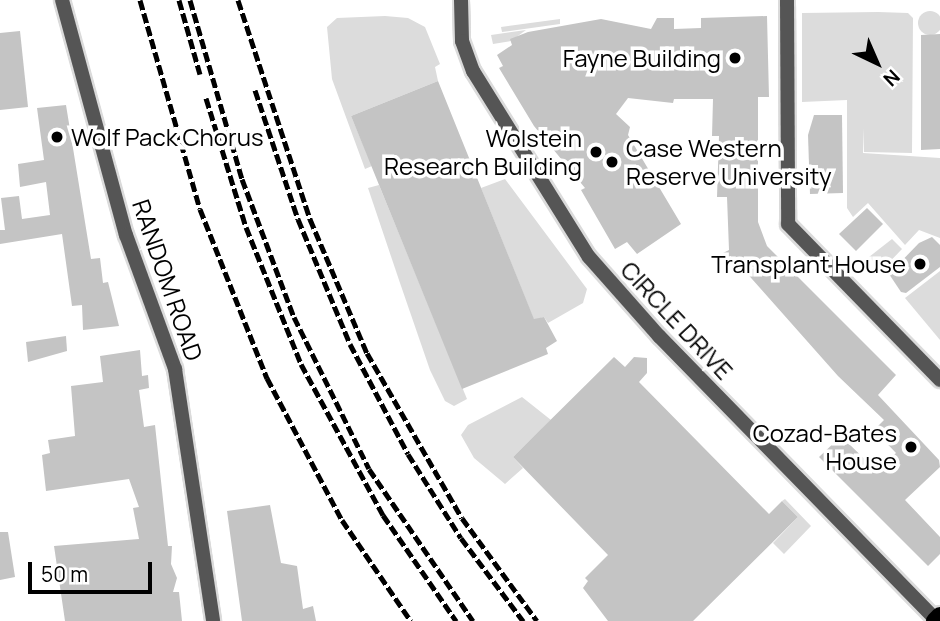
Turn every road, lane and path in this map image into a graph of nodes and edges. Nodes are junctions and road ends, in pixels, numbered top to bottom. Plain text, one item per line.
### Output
1 (62, 0) edge
2 (461, 0) edge
3 (787, 0) edge
4 (940, 380) edge
5 (937, 619) edge
6 (213, 621) edge

1 - 6 street, RANDOM ROAD
2 - 5 street, CIRCLE DRIVE
3 - 4 street

